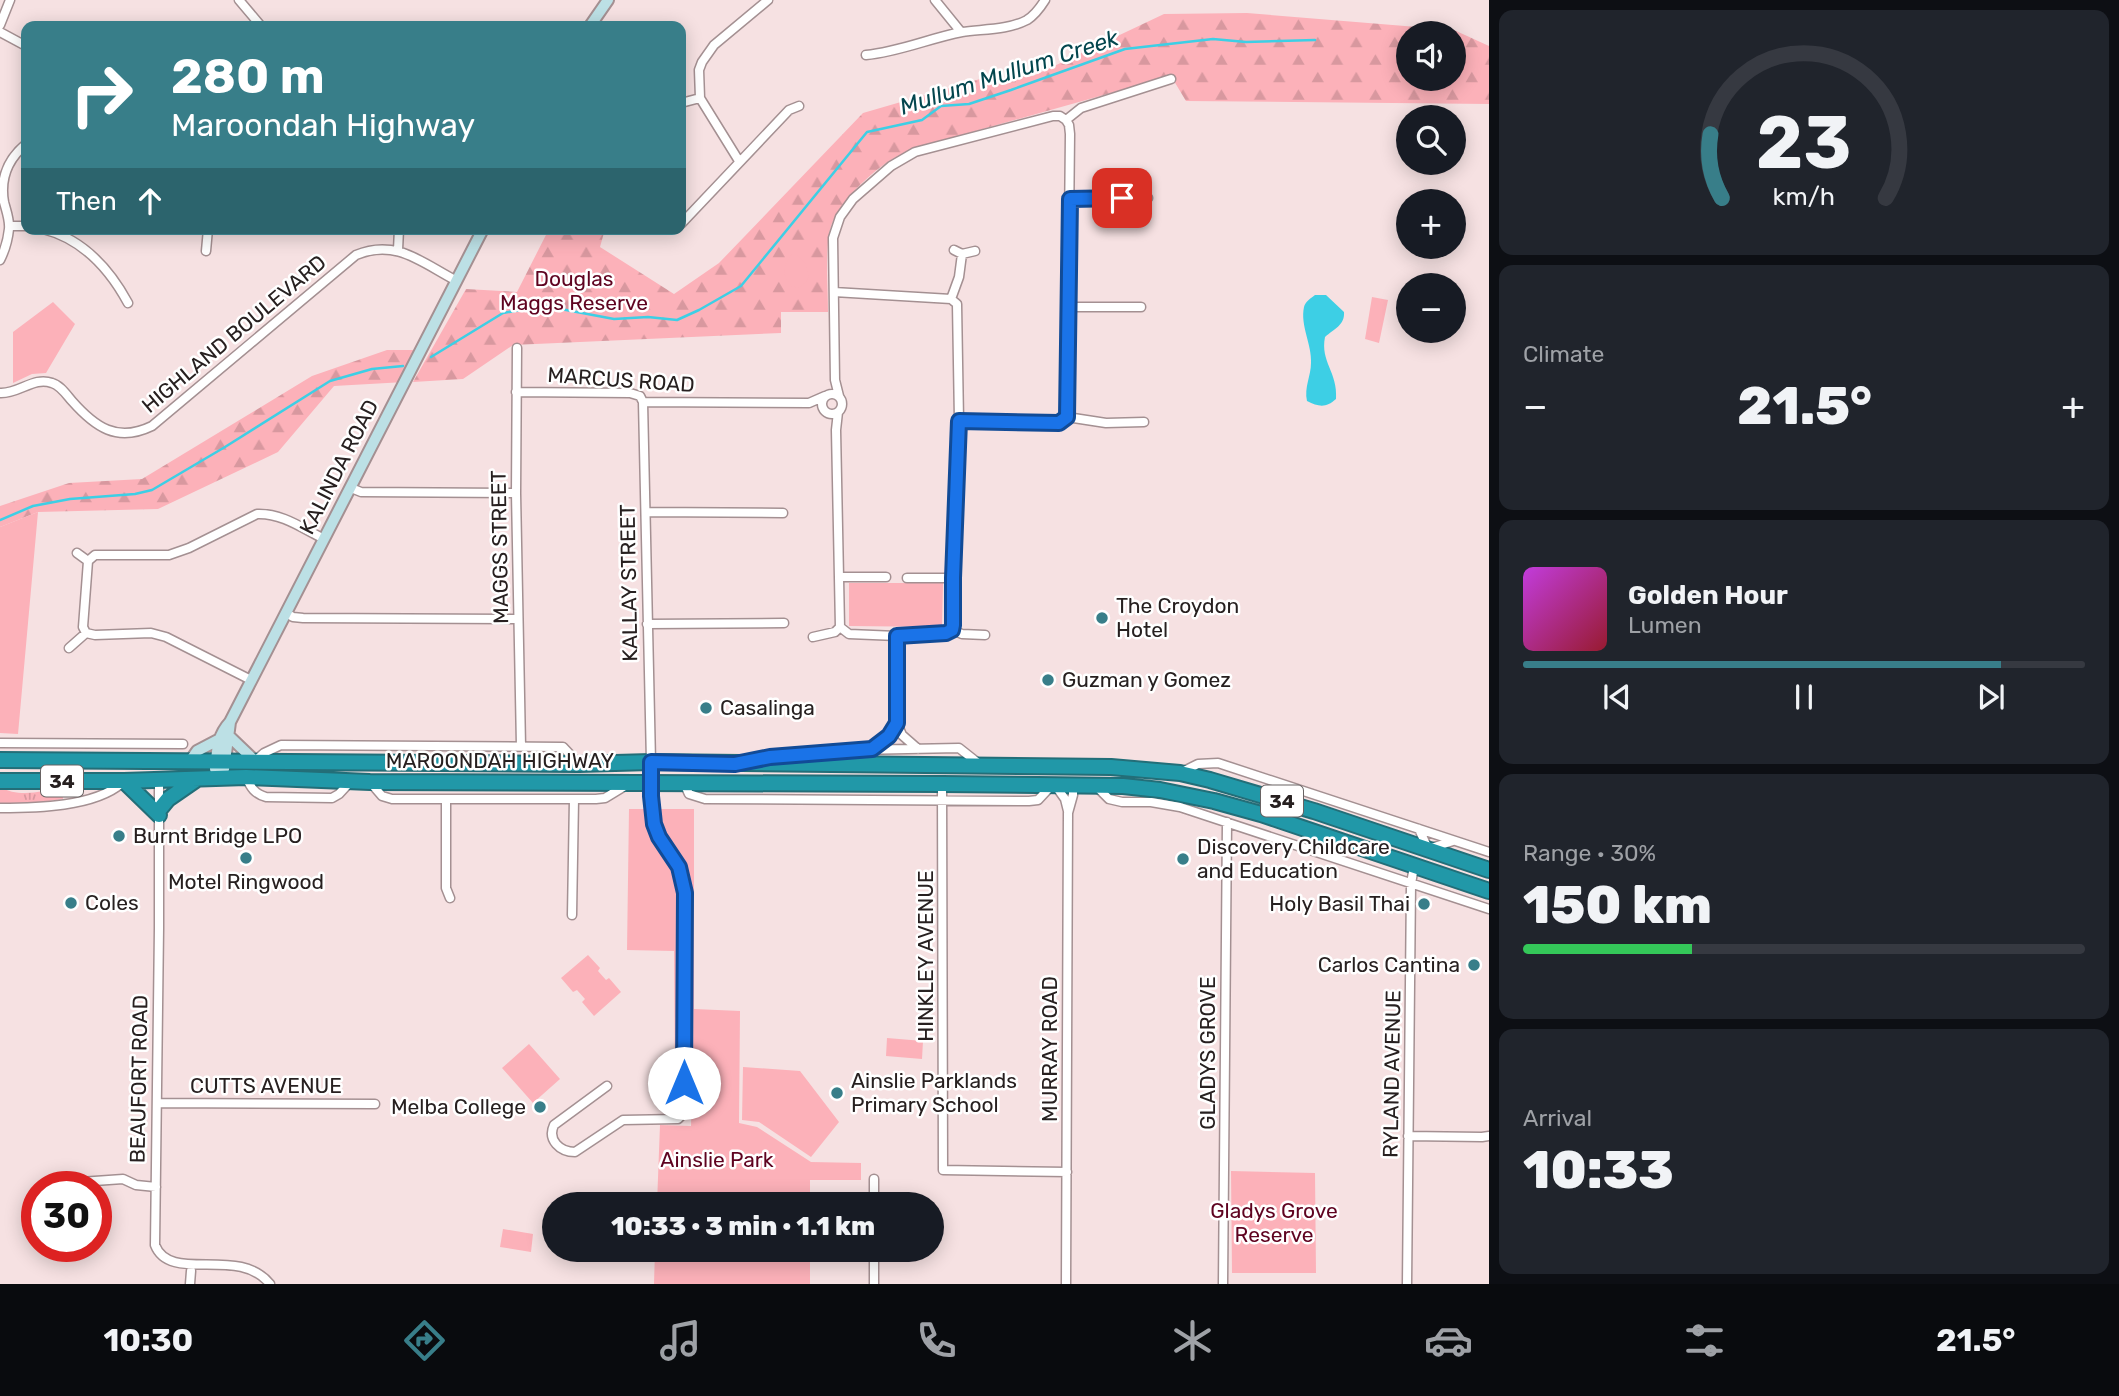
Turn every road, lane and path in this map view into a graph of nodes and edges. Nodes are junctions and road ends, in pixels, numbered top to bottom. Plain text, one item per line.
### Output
1 (10, 0) edge
2 (239, 0) edge
3 (608, 0) edge
4 (768, 0) edge
5 (935, 0) edge
6 (1045, 0) edge
7 (257, 21) edge
8 (593, 21) edge
9 (0, 25) edge
10 (0, 32) edge
11 (961, 32) junction
12 (21, 43) edge
13 (866, 55) dead end
14 (1171, 79) dead end
15 (700, 98) junction
16 (686, 102) edge
17 (799, 106) dead end
18 (1066, 120) junction
19 (21, 148) edge
20 (739, 161) junction
21 (1148, 198) dead end
22 (1070, 199) junction
23 (686, 218) edge
24 (10, 226) junction
25 (21, 226) edge
26 (61, 235) edge
27 (207, 235) edge
28 (399, 235) edge
29 (480, 235) edge
30 (398, 250) junction
31 (206, 251) dead end
32 (975, 251) dead end
33 (0, 260) edge
34 (457, 281) junction
35 (834, 292) junction
36 (951, 299) junction
37 (128, 303) dead end
38 (1068, 307) junction
39 (1141, 307) dead end
40 (517, 348) dead end
41 (835, 380) junction
42 (516, 391) junction
43 (0, 393) edge
44 (826, 395) junction
45 (839, 396) junction
46 (643, 402) junction
47 (809, 403) junction
48 (825, 411) junction
49 (838, 412) junction
50 (1067, 417) junction
51 (959, 421) junction
52 (1144, 422) dead end
53 (836, 430) junction
54 (351, 488) junction
55 (516, 493) junction
56 (646, 512) junction
57 (783, 513) dead end
58 (324, 539) junction
59 (77, 553) dead end
60 (88, 561) junction
61 (839, 577) junction
62 (886, 577) dead end
63 (907, 578) dead end
64 (953, 578) junction
65 (286, 613) junction
66 (518, 619) junction
67 (647, 624) junction
68 (784, 624) dead end
69 (840, 627) junction
70 (952, 630) junction
71 (86, 633) junction
72 (985, 635) dead end
73 (897, 636) junction
74 (813, 637) dead end
75 (69, 648) dead end
76 (251, 680) junction
77 (897, 723) junction
78 (224, 738) junction
79 (0, 743) edge
80 (101, 744) junction
81 (183, 744) dead end
82 (521, 746) junction
83 (872, 749) junction
84 (918, 749) junction
85 (0, 760) edge
86 (100, 760) junction
87 (158, 761) junction
88 (190, 761) junction
89 (220, 761) junction
90 (255, 761) junction
91 (651, 762) junction
92 (579, 764) junction
93 (735, 764) junction
94 (980, 765) junction
95 (1068, 767) junction
96 (1180, 773) junction
97 (218, 778) junction
98 (159, 779) junction
99 (197, 779) junction
100 (0, 781) edge
101 (124, 781) junction
102 (370, 782) junction
103 (630, 782) junction
104 (651, 782) junction
105 (684, 783) junction
106 (942, 783) junction
107 (1053, 785) junction
108 (1073, 785) junction
109 (1095, 785) junction
110 (446, 799) junction
111 (573, 799) junction
112 (943, 800) junction
113 (0, 808) edge
114 (159, 813) junction
115 (1068, 813) junction
116 (1227, 822) junction
117 (1419, 829) junction
118 (1378, 834) junction
119 (1453, 841) junction
120 (1428, 849) junction
121 (1373, 852) junction
122 (1489, 852) edge
123 (1414, 866) junction
124 (1489, 870) edge
125 (1410, 884) junction
126 (1489, 891) edge
127 (450, 898) dead end
128 (1489, 909) edge
129 (572, 915) dead end
130 (607, 1086) dead end
131 (157, 1103) junction
132 (375, 1104) dead end
133 (1408, 1136) junction
134 (1489, 1136) edge
135 (1067, 1172) junction
136 (112, 1180) edge
137 (874, 1180) dead end
138 (156, 1188) junction
139 (874, 1192) edge
140 (874, 1262) edge
141 (191, 1271) junction
142 (190, 1284) edge
143 (270, 1284) edge
144 (874, 1284) edge
145 (1066, 1284) edge
146 (1223, 1284) edge
147 (1407, 1284) edge

1 - 9 street
2 - 7 street
3 - 8 street
4 - 15 street
5 - 11 street
6 - 11 street
10 - 12 street
11 - 13 street
14 - 18 street
15 - 16 street
15 - 20 street
17 - 20 street
18 - 22 street
18 - 35 street
19 - 24 street
20 - 23 street
21 - 22 street
22 - 38 street
24 - 25 street
24 - 33 street
26 - 37 street
27 - 31 street
28 - 30 street
29 - 34 street, KALINDA ROAD
30 - 34 street
30 - 43 street, HIGHLAND BOULEVARD
32 - 36 street
34 - 54 street, KALINDA ROAD
35 - 36 street
35 - 41 street
36 - 51 street
38 - 39 street
38 - 50 street
40 - 42 street, MAGGS STREET
41 - 44 street
41 - 45 street
42 - 46 street, MARCUS ROAD
42 - 55 street, MAGGS STREET
44 - 45 street
44 - 47 street, MARCUS ROAD
44 - 48 street
45 - 49 street
46 - 47 street, MARCUS ROAD
46 - 56 street, KALLAY STREET
47 - 48 street, MARCUS ROAD
48 - 49 street
48 - 53 street
49 - 53 street
50 - 51 street
50 - 52 street
51 - 64 street
53 - 61 street
54 - 55 street
54 - 58 street, KALINDA ROAD
55 - 66 street, MAGGS STREET
56 - 57 street
56 - 67 street, KALLAY STREET
58 - 60 street
58 - 65 street, KALINDA ROAD
59 - 60 street
60 - 71 street
61 - 62 street
61 - 69 street
63 - 64 street
64 - 70 street
65 - 66 street
65 - 76 street, KALINDA ROAD
66 - 82 street, MAGGS STREET
67 - 68 street
67 - 91 street, KALLAY STREET
69 - 73 street
69 - 74 street
70 - 72 street
70 - 73 street
71 - 75 street
71 - 76 street
73 - 77 street
76 - 78 street, KALINDA ROAD
77 - 83 street
77 - 84 street
78 - 88 street
78 - 89 street, KALINDA ROAD
78 - 90 street
79 - 80 street
80 - 81 street
80 - 86 street
82 - 90 street
82 - 92 street
83 - 84 street
83 - 93 street
84 - 94 street
85 - 86 highway, MAROONDAH HIGHWAY / 34
86 - 87 highway, MAROONDAH HIGHWAY / 34
87 - 88 highway, MAROONDAH HIGHWAY / 34
87 - 98 highway
88 - 89 highway, MAROONDAH HIGHWAY / 34
89 - 90 highway, MAROONDAH HIGHWAY / 34
89 - 97 street, KALINDA ROAD
90 - 92 highway, MAROONDAH HIGHWAY / 34
91 - 92 highway, MAROONDAH HIGHWAY / 34
91 - 93 highway, MAROONDAH HIGHWAY / 34
91 - 104 highway
93 - 94 highway, MAROONDAH HIGHWAY / 34
94 - 95 highway, MAROONDAH HIGHWAY / 34
95 - 96 highway, MAROONDAH HIGHWAY / 34
95 - 108 highway
96 - 117 street
96 - 118 highway, MAROONDAH HIGHWAY / 34
97 - 99 highway, MAROONDAH HIGHWAY / 34
97 - 102 highway, MAROONDAH HIGHWAY / 34
98 - 99 highway, MAROONDAH HIGHWAY / 34
98 - 101 highway, MAROONDAH HIGHWAY / 34
98 - 114 street, BEAUFORT ROAD
99 - 114 highway
100 - 101 highway, MAROONDAH HIGHWAY / 34
101 - 113 street
101 - 114 highway
102 - 103 highway, MAROONDAH HIGHWAY / 34
102 - 110 street
103 - 104 highway, MAROONDAH HIGHWAY / 34
103 - 111 street
104 - 105 highway, MAROONDAH HIGHWAY / 34
104 - 130 street
105 - 106 highway, MAROONDAH HIGHWAY / 34
105 - 112 street
106 - 107 highway, MAROONDAH HIGHWAY / 34
106 - 112 street, HINKLEY AVENUE
107 - 108 highway, MAROONDAH HIGHWAY / 34
107 - 112 street
107 - 115 street, MURRAY ROAD
108 - 109 highway, MAROONDAH HIGHWAY / 34
108 - 115 street, MURRAY ROAD
109 - 116 street
109 - 121 highway, MAROONDAH HIGHWAY / 34
110 - 111 street
110 - 127 street
111 - 129 street
112 - 135 street, HINKLEY AVENUE
114 - 131 street, BEAUFORT ROAD
115 - 135 street, MURRAY ROAD
116 - 125 street
116 - 146 street, GLADYS GROVE
117 - 119 street
117 - 120 street
118 - 120 highway, MAROONDAH HIGHWAY / 34
118 - 121 highway
119 - 120 street
119 - 122 street
120 - 124 highway, MAROONDAH HIGHWAY / 34
121 - 123 highway, MAROONDAH HIGHWAY / 34
123 - 125 street, RYLAND AVENUE
123 - 126 highway, MAROONDAH HIGHWAY / 34
125 - 128 street
125 - 133 street, RYLAND AVENUE
131 - 132 street, CUTTS AVENUE
131 - 138 street, BEAUFORT ROAD
133 - 134 street
133 - 147 street, RYLAND AVENUE
135 - 145 street, MURRAY ROAD
136 - 138 street
137 - 139 street
138 - 141 street, BEAUFORT ROAD
140 - 144 street
141 - 142 street
141 - 143 street, BEAUFORT ROAD

